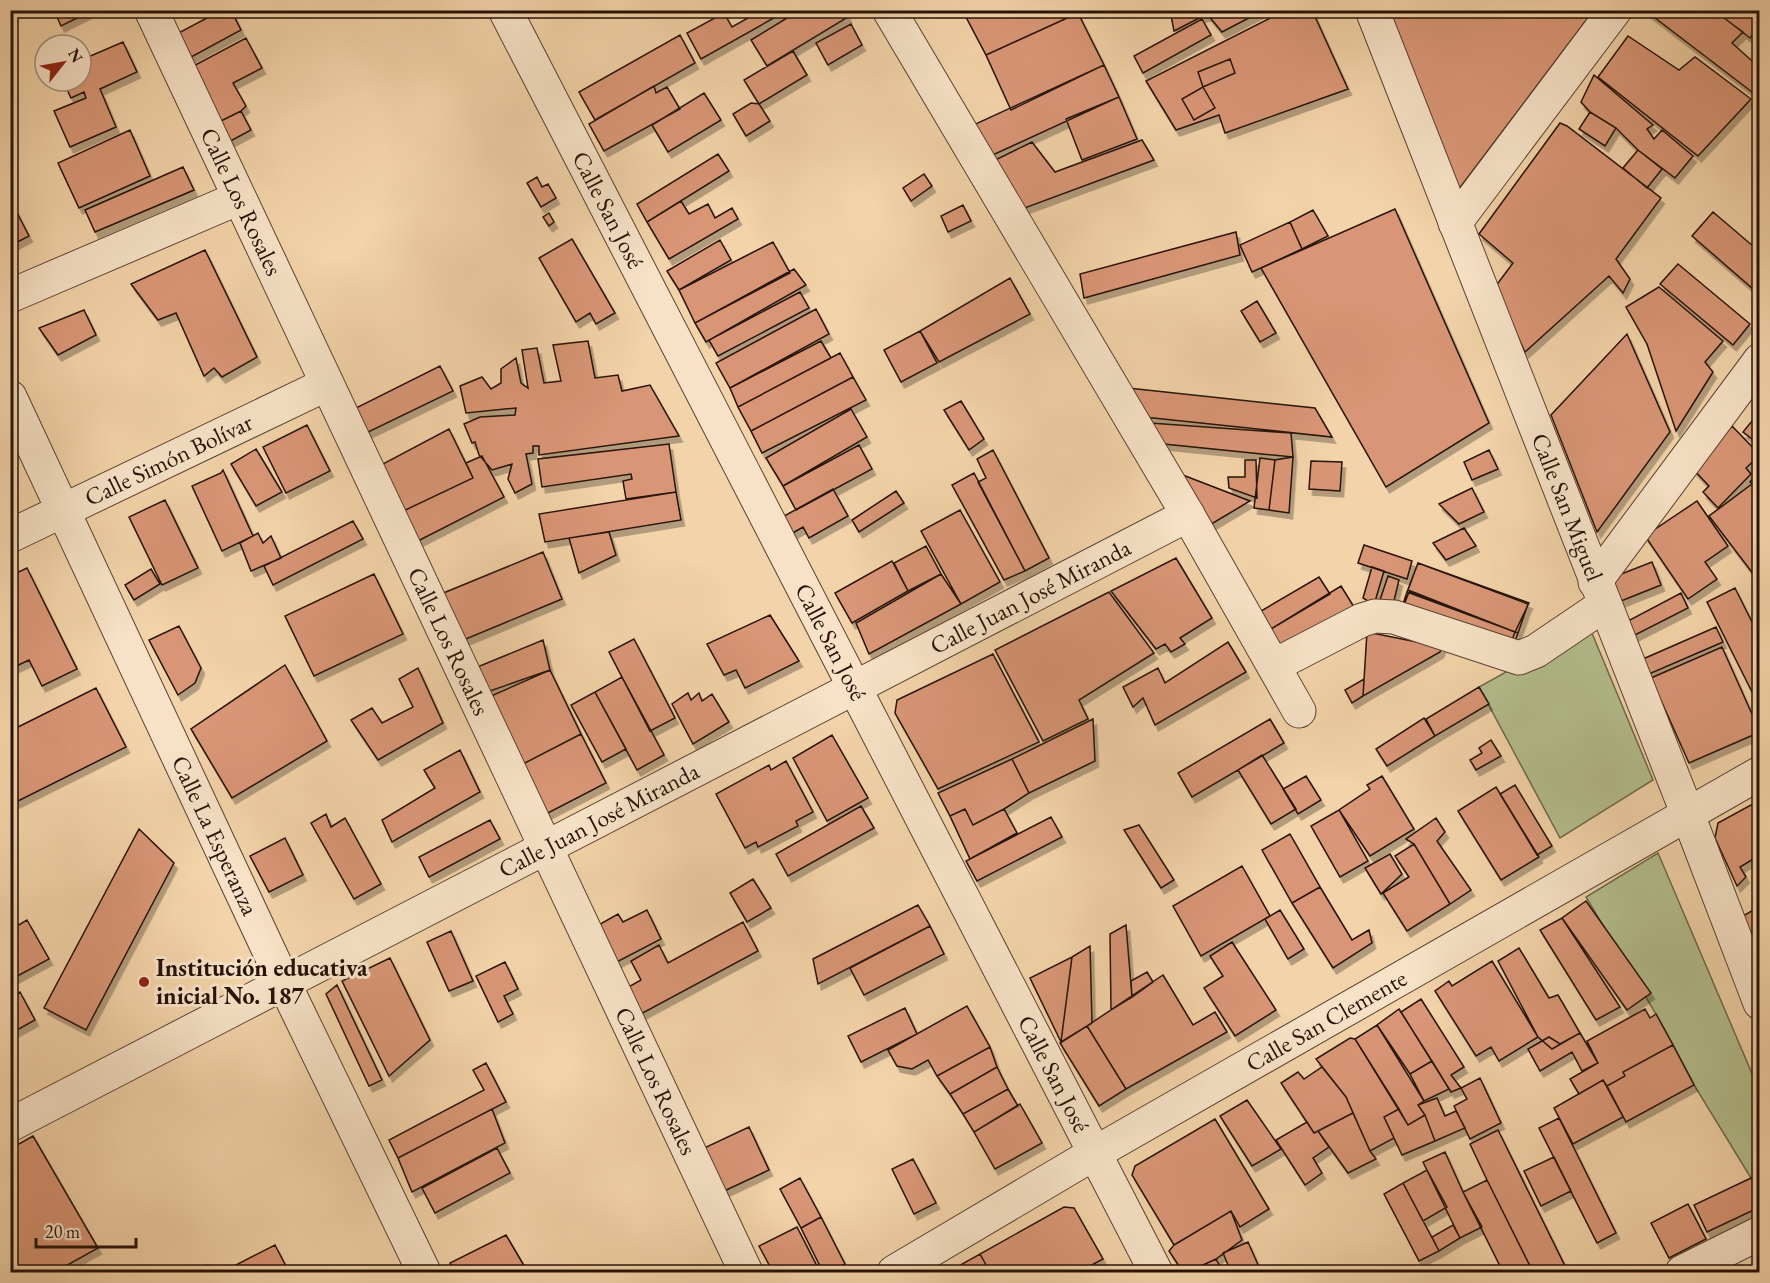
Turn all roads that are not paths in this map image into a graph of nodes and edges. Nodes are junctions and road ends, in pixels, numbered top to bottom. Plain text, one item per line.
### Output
1 (151, 10) edge
2 (504, 10) edge
3 (889, 10) edge
4 (1372, 10) edge
5 (1615, 10) edge
6 (239, 198) junction
7 (1455, 224) junction
8 (10, 296) edge
9 (1760, 360) edge
10 (327, 384) junction
11 (10, 397) edge
12 (63, 510) junction
13 (1188, 515) junction
14 (10, 536) edge
15 (1599, 593) junction
16 (1275, 665) junction
17 (853, 688) junction
18 (1299, 711) dead end
19 (1760, 773) edge
20 (1688, 815) junction
21 (545, 848) junction
22 (284, 983) junction
23 (1760, 1003) edge
24 (10, 1125) edge
25 (1095, 1153) junction
26 (1760, 1233) edge
27 (424, 1272) edge
28 (746, 1272) edge
29 (894, 1272) edge
30 (1156, 1272) edge
31 (1682, 1272) edge

1 - 6 street, Calle Los Rosales
2 - 17 street, Calle San José
3 - 13 street
4 - 7 street, Calle San Miguel
5 - 7 street
6 - 8 street
6 - 10 street, Calle Los Rosales
7 - 15 street, Calle San Miguel
9 - 15 street
10 - 12 street, Calle Simón Bolívar
10 - 21 street, Calle Los Rosales
11 - 12 street, Calle La Esperanza
12 - 14 street, Calle Simón Bolívar
12 - 22 street, Calle La Esperanza
13 - 16 street
13 - 17 street, Calle Juan José Miranda
15 - 16 street
15 - 20 street, Calle San Miguel
16 - 18 street
17 - 21 street, Calle Juan José Miranda
17 - 25 street, Calle San José
19 - 20 street, Calle San Clemente
20 - 23 street, Calle San Miguel
20 - 25 street, Calle San Clemente
21 - 22 street, Calle Juan José Miranda
21 - 28 street, Calle Los Rosales
22 - 24 street, Calle Juan José Miranda
22 - 27 street, Calle La Esperanza
25 - 29 street, Calle San Clemente
25 - 30 street, Calle San José
26 - 31 street

